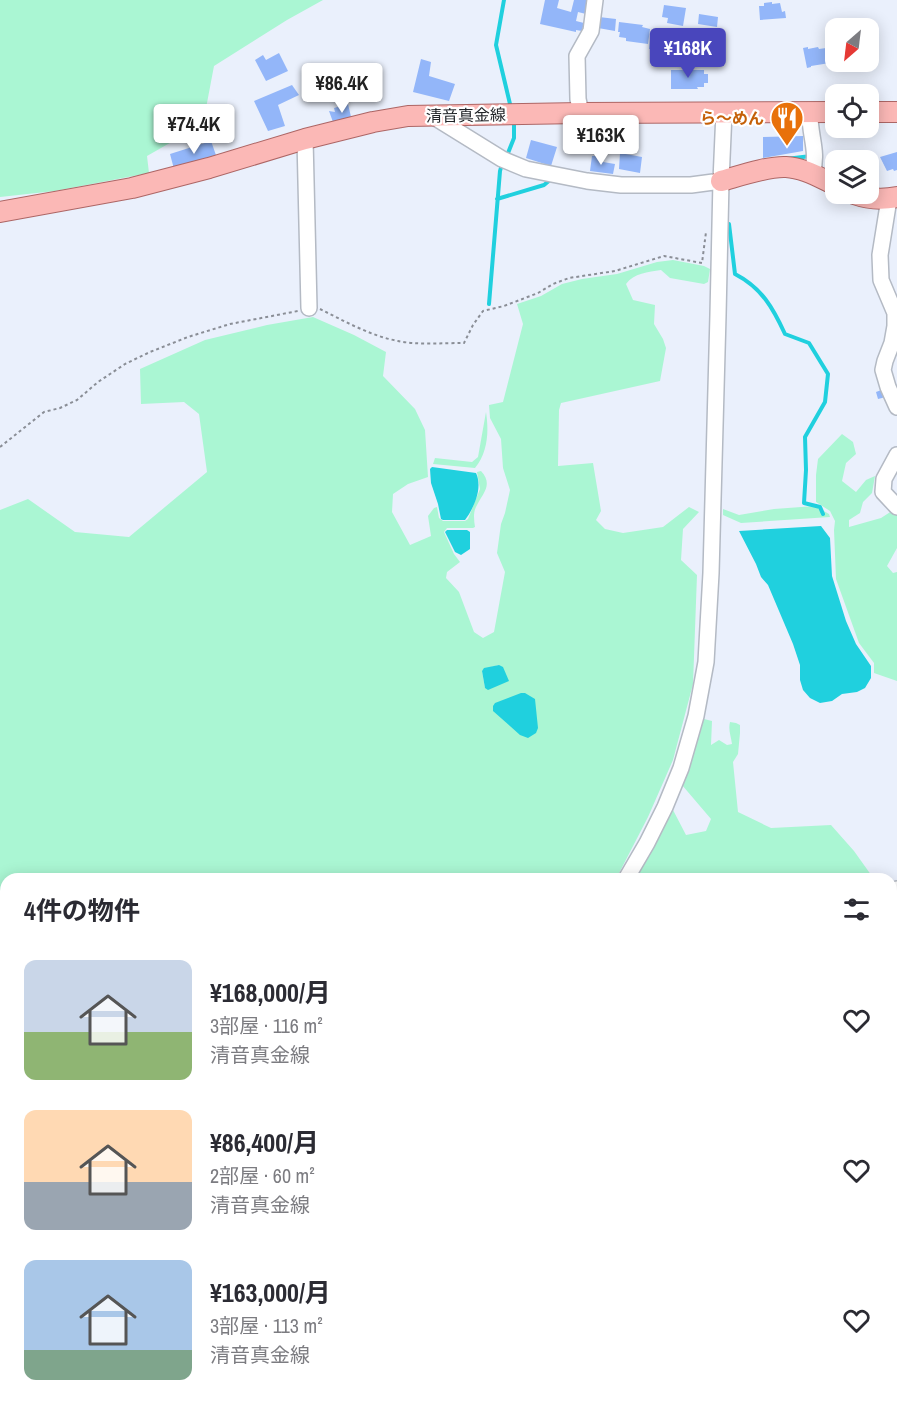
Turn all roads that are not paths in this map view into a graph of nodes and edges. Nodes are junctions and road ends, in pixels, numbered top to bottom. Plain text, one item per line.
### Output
1 (595, 0) edge
2 (724, 112) junction
3 (810, 112) junction
4 (825, 112) edge
5 (879, 112) edge
6 (897, 112) edge
7 (581, 113) junction
8 (430, 115) junction
9 (305, 139) junction
10 (812, 174) junction
11 (825, 180) edge
12 (721, 181) junction
13 (893, 198) edge
14 (0, 212) edge
15 (309, 308) road end
16 (897, 407) edge
17 (897, 455) edge
18 (897, 507) edge
19 (630, 873) edge

1 - 7 street
2 - 3 main road, 清音真金線
2 - 7 main road, 清音真金線
2 - 12 street
3 - 4 main road, 清音真金線
3 - 10 street
5 - 6 main road
7 - 8 main road, 清音真金線
8 - 9 main road, 清音真金線
8 - 12 street
9 - 14 main road, 清音真金線
9 - 15 street
10 - 11 main road
10 - 12 main road
12 - 19 street
13 - 16 street
17 - 18 street

